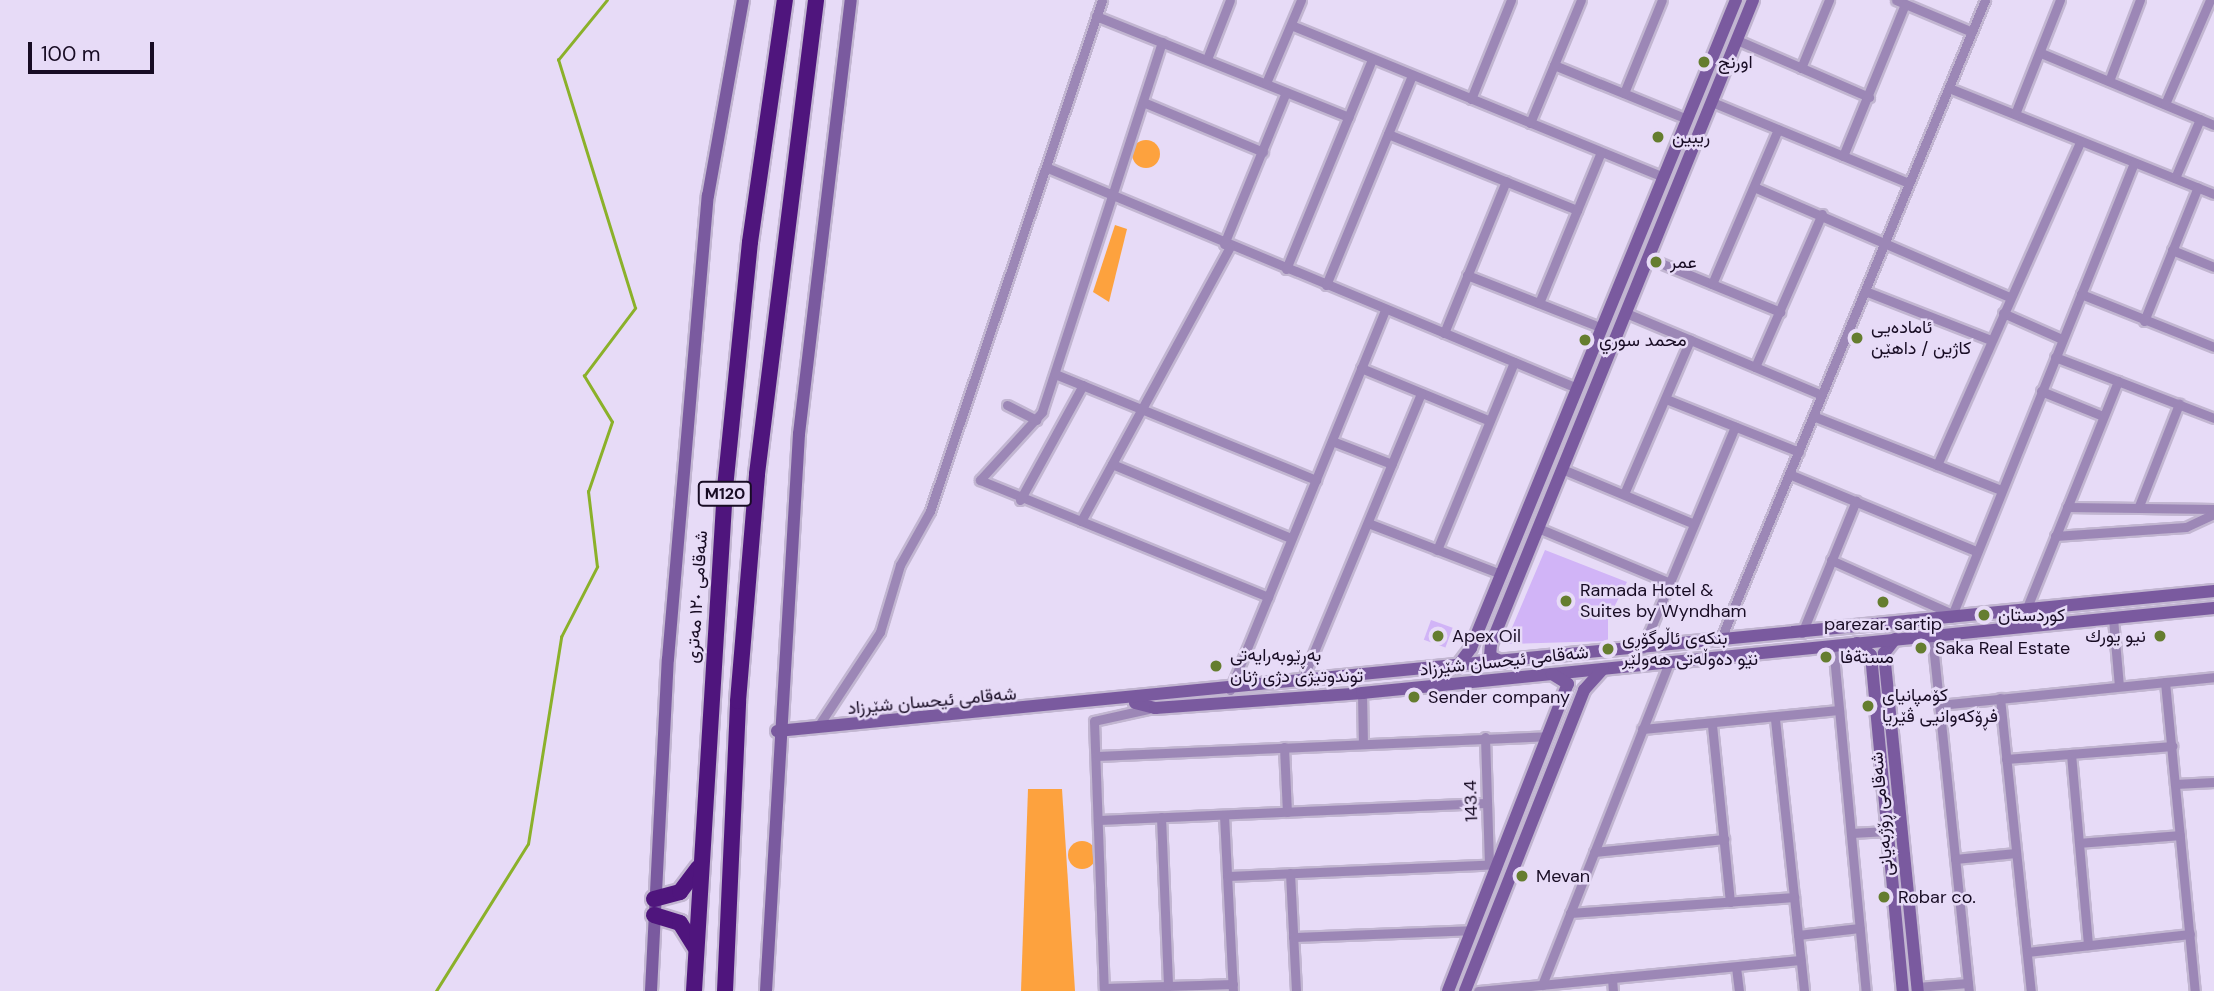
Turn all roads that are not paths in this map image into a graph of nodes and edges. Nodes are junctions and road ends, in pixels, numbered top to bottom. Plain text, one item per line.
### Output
1 (743, 0) edge
2 (785, 0) edge
3 (816, 0) edge
4 (851, 0) edge
5 (1102, 0) edge
6 (1229, 0) edge
7 (1301, 0) edge
8 (1511, 0) edge
9 (1581, 0) edge
10 (1662, 0) edge
11 (1736, 0) edge
12 (1754, 0) edge
13 (1829, 0) edge
14 (1985, 0) edge
15 (2060, 0) edge
16 (2140, 0) edge
17 (2210, 0) edge
18 (1900, 2) edge
19 (1096, 16) junction
20 (1291, 26) junction
21 (1972, 32) junction
22 (1737, 40) junction
23 (1162, 41) junction
24 (2040, 53) junction
25 (1207, 58) junction
26 (1372, 59) junction
27 (1555, 65) junction
28 (1801, 68) junction
29 (1708, 69) junction
30 (1723, 74) junction
31 (1412, 75) junction
32 (2109, 81) junction
33 (1266, 83) junction
34 (1949, 88) junction
35 (1286, 92) junction
36 (1624, 93) junction
37 (1869, 97) junction
38 (1471, 99) junction
39 (1143, 102) junction
40 (1712, 102) junction
41 (2165, 104) junction
42 (2015, 114) junction
43 (1349, 117) junction
44 (1687, 119) junction
45 (2200, 119) junction
46 (1530, 123) junction
47 (2214, 125) edge
48 (1778, 129) junction
49 (1388, 134) junction
50 (2080, 142) junction
51 (1263, 152) junction
52 (1601, 152) junction
53 (1843, 156) junction
54 (2134, 163) junction
55 (1048, 168) junction
56 (1664, 177) junction
57 (2175, 178) junction
58 (1506, 181) junction
59 (1909, 183) junction
60 (1755, 187) junction
61 (2198, 187) junction
62 (2214, 194) edge
63 (1112, 198) junction
64 (1577, 210) junction
65 (1822, 214) junction
66 (1886, 239) junction
67 (1227, 245) junction
68 (2172, 250) junction
69 (1648, 258) junction
70 (2214, 267) edge
71 (1286, 269) junction
72 (1467, 275) junction
73 (1712, 284) junction
74 (1326, 285) junction
75 (1865, 291) junction
76 (2081, 294) junction
77 (2010, 297) junction
78 (1539, 303) junction
79 (1385, 310) junction
80 (1780, 312) junction
81 (1626, 313) junction
82 (2003, 313) junction
83 (2144, 321) junction
84 (1602, 328) junction
85 (1444, 333) junction
86 (2062, 339) junction
87 (1690, 340) junction
88 (1991, 340) junction
89 (2214, 347) edge
90 (2055, 356) junction
91 (1514, 362) junction
92 (1588, 363) junction
93 (1755, 367) junction
94 (1362, 368) junction
95 (1602, 370) junction
96 (1055, 374) junction
97 (2118, 381) junction
98 (1083, 385) junction
99 (1577, 388) junction
100 (2041, 391) junction
101 (1421, 393) junction
102 (1822, 395) junction
103 (1665, 399) junction
104 (2179, 404) junction
105 (1007, 405) dead end
106 (1141, 409) junction
107 (1814, 416) junction
108 (2103, 416) junction
109 (2214, 418) edge
110 (1036, 420) junction
111 (1490, 421) junction
112 (1735, 427) junction
113 (1332, 441) junction
114 (1799, 452) junction
115 (1112, 464) junction
116 (1392, 464) junction
117 (1937, 465) junction
118 (1562, 469) junction
119 (1790, 474) junction
120 (1316, 480) junction
121 (2001, 490) junction
122 (1624, 494) junction
123 (1020, 500) junction
124 (1856, 501) junction
125 (2139, 506) junction
126 (2067, 507) junction
127 (2214, 509) edge
128 (2214, 514) edge
129 (1081, 521) junction
130 (1368, 523) junction
131 (1694, 524) junction
132 (1538, 528) junction
133 (2055, 536) junction
134 (1291, 538) junction
135 (1437, 550) junction
136 (1976, 551) junction
137 (1831, 560) junction
138 (1501, 575) junction
139 (1670, 583) junction
140 (2214, 592) edge
141 (1268, 597) junction
142 (2087, 604) junction
143 (2214, 608) edge
144 (2026, 610) junction
145 (1950, 615) junction
146 (2113, 618) junction
147 (2089, 620) junction
148 (1802, 633) junction
149 (1777, 635) junction
150 (1932, 635) junction
151 (1475, 639) junction
152 (1895, 639) junction
153 (1720, 641) junction
154 (1857, 642) junction
155 (1491, 644) junction
156 (1833, 645) junction
157 (1642, 649) junction
158 (1779, 650) junction
159 (1878, 654) junction
160 (1668, 662) junction
161 (1506, 663) junction
162 (1456, 668) junction
163 (1603, 668) junction
164 (1395, 674) junction
165 (1552, 674) junction
166 (2214, 677) edge
167 (2165, 682) junction
168 (1300, 683) junction
169 (1568, 684) junction
170 (2119, 686) junction
171 (1396, 689) junction
172 (1230, 690) junction
173 (1584, 690) junction
174 (1362, 693) junction
175 (2000, 698) junction
176 (1132, 701) junction
177 (1939, 705) junction
178 (1155, 708) junction
179 (1839, 710) junction
180 (1775, 719) junction
181 (1712, 725) junction
182 (817, 728) junction
183 (1642, 729) junction
184 (777, 731) junction
185 (1548, 736) junction
186 (1485, 737) junction
187 (1363, 743) junction
188 (2172, 746) junction
189 (1283, 747) junction
190 (2071, 754) junction
191 (1096, 757) junction
192 (2006, 759) junction
193 (2214, 782) edge
194 (2175, 784) junction
195 (1487, 803) junction
196 (1287, 812) junction
197 (1224, 814) junction
198 (1161, 817) junction
199 (1098, 820) junction
200 (1888, 831) junction
201 (1851, 833) junction
202 (2180, 835) junction
203 (1724, 839) junction
204 (2079, 844) junction
205 (1594, 852) junction
206 (2017, 853) junction
207 (1955, 859) junction
208 (1493, 864) junction
209 (699, 865) junction
210 (1290, 873) junction
211 (1227, 876) junction
212 (1794, 897) junction
213 (1730, 902) junction
214 (654, 907) junction
215 (1570, 913) junction
216 (1902, 916) junction
217 (1860, 928) junction
218 (1472, 930) junction
219 (2190, 934) junction
220 (1798, 935) junction
221 (1293, 937) junction
222 (2088, 946) junction
223 (696, 950) junction
224 (2027, 952) junction
225 (1462, 956) junction
226 (1801, 960) junction
227 (1476, 962) junction
228 (1736, 967) junction
229 (1612, 978) junction
230 (1168, 986) junction
231 (1549, 987) edge
232 (1968, 987) edge
233 (1233, 988) edge
234 (1918, 989) edge
235 (650, 991) edge
236 (694, 991) edge
237 (725, 991) edge
238 (766, 991) edge
239 (1296, 991) edge
240 (1448, 991) edge
241 (1465, 991) edge
242 (1478, 991) edge
243 (1487, 991) edge
244 (1613, 991) edge
245 (1739, 991) edge
246 (1804, 991) edge
247 (1866, 991) edge
248 (1903, 991) edge
249 (2031, 991) edge
250 (2195, 991) edge

1 - 214 street
2 - 209 highway, شەقامی ١٢٠ مەتری / M120
3 - 237 highway, M120
4 - 184 street
5 - 19 street
6 - 25 street
7 - 20 street
8 - 38 street
9 - 27 street
10 - 36 street
11 - 29 street
12 - 22 street
13 - 28 street
14 - 21 street
15 - 24 street
16 - 32 street
17 - 41 street
18 - 21 street
18 - 37 street
19 - 23 street
19 - 55 street
20 - 26 street
20 - 33 street
21 - 34 street
22 - 28 street
22 - 30 street
23 - 25 street
23 - 39 street
24 - 32 street
24 - 42 street
25 - 33 street
26 - 31 street
26 - 43 street
27 - 36 street
27 - 46 street
28 - 37 street
29 - 30 street
29 - 44 street
30 - 40 street
31 - 38 street
31 - 49 street
32 - 41 street
33 - 35 street
34 - 42 street
34 - 59 street
35 - 43 street
35 - 51 street
36 - 44 street
37 - 53 street
38 - 46 street
39 - 51 street
39 - 63 street
40 - 48 street
40 - 69 street
41 - 45 street
42 - 50 street
43 - 71 street
44 - 56 street
45 - 47 street
45 - 57 street
46 - 52 street
48 - 53 street
48 - 60 street
49 - 58 street
49 - 74 street
50 - 54 street
50 - 77 street
51 - 67 street
52 - 56 street
52 - 64 street
53 - 59 street
54 - 57 street
54 - 76 street
55 - 63 street
55 - 182 street
56 - 84 street
57 - 61 street
58 - 64 street
58 - 72 street
59 - 66 street
60 - 65 street
60 - 73 street
61 - 62 street
61 - 68 street
63 - 67 street
63 - 96 street
64 - 78 street
65 - 66 street
65 - 80 street
66 - 75 street
66 - 77 street
67 - 71 street
67 - 106 street
68 - 70 street
68 - 83 street
69 - 73 street
69 - 81 street
71 - 74 street
72 - 78 street
72 - 85 street
73 - 80 street
74 - 79 street
75 - 88 street
75 - 102 street
76 - 83 street
76 - 86 street
77 - 82 street
78 - 84 street
79 - 85 street
79 - 94 street
80 - 93 street
81 - 87 street
81 - 95 street
82 - 86 street
82 - 88 street
83 - 89 street
84 - 92 street
85 - 91 street
86 - 90 street
87 - 93 street
87 - 103 street
88 - 117 street
90 - 97 street
90 - 100 street
91 - 99 street
91 - 111 street
92 - 95 street
92 - 99 street
93 - 102 street
94 - 101 street
94 - 113 street
95 - 118 street
96 - 98 street
96 - 110 street
97 - 104 street
97 - 108 street
98 - 106 street
98 - 123 street
99 - 138 street
100 - 108 street
100 - 121 street
101 - 111 street
101 - 116 street
102 - 107 street
103 - 112 street
103 - 122 street
104 - 109 street
104 - 125 street
105 - 110 street
106 - 115 street
106 - 120 street
107 - 114 street
107 - 117 street
108 - 126 street
110 - 123 street
111 - 135 street
112 - 114 street
112 - 131 street
113 - 116 street
113 - 120 street
114 - 119 street
115 - 129 street
115 - 134 street
116 - 130 street
117 - 121 street
118 - 122 street
118 - 132 street
119 - 124 street
119 - 153 street
120 - 134 street
121 - 136 street
122 - 131 street
123 - 129 street
124 - 136 street
124 - 137 street
125 - 126 street
125 - 127 street
126 - 133 street
128 - 133 street
129 - 141 street
130 - 135 street
130 - 168 street
131 - 139 street
132 - 139 street
132 - 155 street
133 - 144 street
134 - 141 street
135 - 138 street
136 - 145 street
137 - 145 street
137 - 148 street
138 - 151 street
139 - 157 street
140 - 142 street, شەقامی ئیحسان شێرزاد
141 - 172 street
142 - 144 street, شەقامی ئیحسان شێرزاد
142 - 147 street
143 - 146 street, شەقامی ئیحسان شێرزاد
144 - 145 street, شەقامی ئیحسان شێرزاد
145 - 148 street, شەقامی ئیحسان شێرزاد
146 - 147 street, شەقامی ئیحسان شێرزاد
146 - 170 street
147 - 150 street, شەقامی ئیحسان شێرزاد
148 - 149 street, شەقامی ئیحسان شێرزاد
149 - 153 street, شەقامی ئیحسان شێرزاد
149 - 158 street
150 - 152 street, شەقامی ئیحسان شێرزاد
150 - 177 street
151 - 155 street
151 - 162 street
152 - 154 street, شەقامی ئیحسان شێرزاد
152 - 159 street
153 - 157 street, شەقامی ئیحسان شێرزاد
154 - 156 street, شەقامی ئیحسان شێرزاد
154 - 159 street
155 - 161 street
156 - 158 street, شەقامی ئیحسان شێرزاد
156 - 179 street
157 - 161 street, شەقامی ئیحسان شێرزاد
158 - 160 street, شەقامی ئیحسان شێرزاد
159 - 200 street, شەقامی ڕۆژبەیانی
159 - 216 street, شەقامی ڕۆژبەیانی
160 - 163 street, شەقامی ئیحسان شێرزاد
160 - 183 street
161 - 162 street, شەقامی ئیحسان شێرزاد
162 - 164 street, شەقامی ئیحسان شێرزاد
163 - 165 street, شەقامی ئیحسان شێرزاد
163 - 173 street
164 - 168 street, شەقامی ئیحسان شێرزاد
164 - 171 street
165 - 169 street
165 - 171 street, شەقامی ئیحسان شێرزاد
166 - 167 street
167 - 170 street
167 - 188 street
168 - 172 street, شەقامی ئیحسان شێرزاد
169 - 173 street
169 - 185 street
170 - 175 street
171 - 174 street, شەقامی ئیحسان شێرزاد
172 - 176 street, شەقامی ئیحسان شێرزاد
173 - 227 street
174 - 178 street, شەقامی ئیحسان شێرزاد
174 - 187 street
175 - 177 street
175 - 192 street
176 - 178 street, شەقامی ئیحسان شێرزاد
176 - 182 street, شەقامی ئیحسان شێرزاد
177 - 207 street
178 - 191 street
179 - 180 street
179 - 201 street
180 - 181 street
180 - 212 street
181 - 183 street
181 - 203 street
182 - 184 street, شەقامی ئیحسان شێرزاد
183 - 205 street
184 - 238 street
185 - 186 street
185 - 208 street
186 - 187 street
186 - 195 street, 143.4
187 - 189 street
188 - 190 street
188 - 194 street
189 - 191 street
189 - 196 street
190 - 192 street
190 - 204 street
191 - 199 street
192 - 206 street
193 - 194 street
194 - 202 street
195 - 196 street
195 - 208 street, 143.4
196 - 197 street
197 - 198 street
197 - 211 street
198 - 199 street
198 - 230 street
199 - 230 street
200 - 201 street
200 - 216 street, شەقامی ڕۆژبەیانی
201 - 217 street
202 - 204 street
202 - 219 street
203 - 205 street
203 - 213 street
204 - 222 street
205 - 215 street
206 - 207 street
206 - 224 street
207 - 232 street
208 - 210 street
208 - 218 street
209 - 214 highway
209 - 223 highway, شەقامی ١٢٠ مەتری / M120
210 - 211 street
210 - 221 street
211 - 233 street
212 - 213 street
212 - 220 street
213 - 215 street
214 - 223 highway
214 - 235 street
215 - 231 street
216 - 234 street, شەقامی ڕۆژبەیانی
216 - 248 street, شەقامی ڕۆژبەیانی
217 - 220 street
217 - 247 street
218 - 221 street
218 - 225 street
219 - 222 street
219 - 250 street
220 - 226 street
221 - 239 street
222 - 224 street
223 - 236 highway, شەقامی ١٢٠ مەتری / M120
224 - 249 street
225 - 227 street
225 - 240 street
226 - 228 street
226 - 246 street
227 - 241 street
228 - 229 street
228 - 245 street
229 - 231 street
229 - 244 street
230 - 233 street
231 - 243 street
232 - 234 street
242 - 243 street

